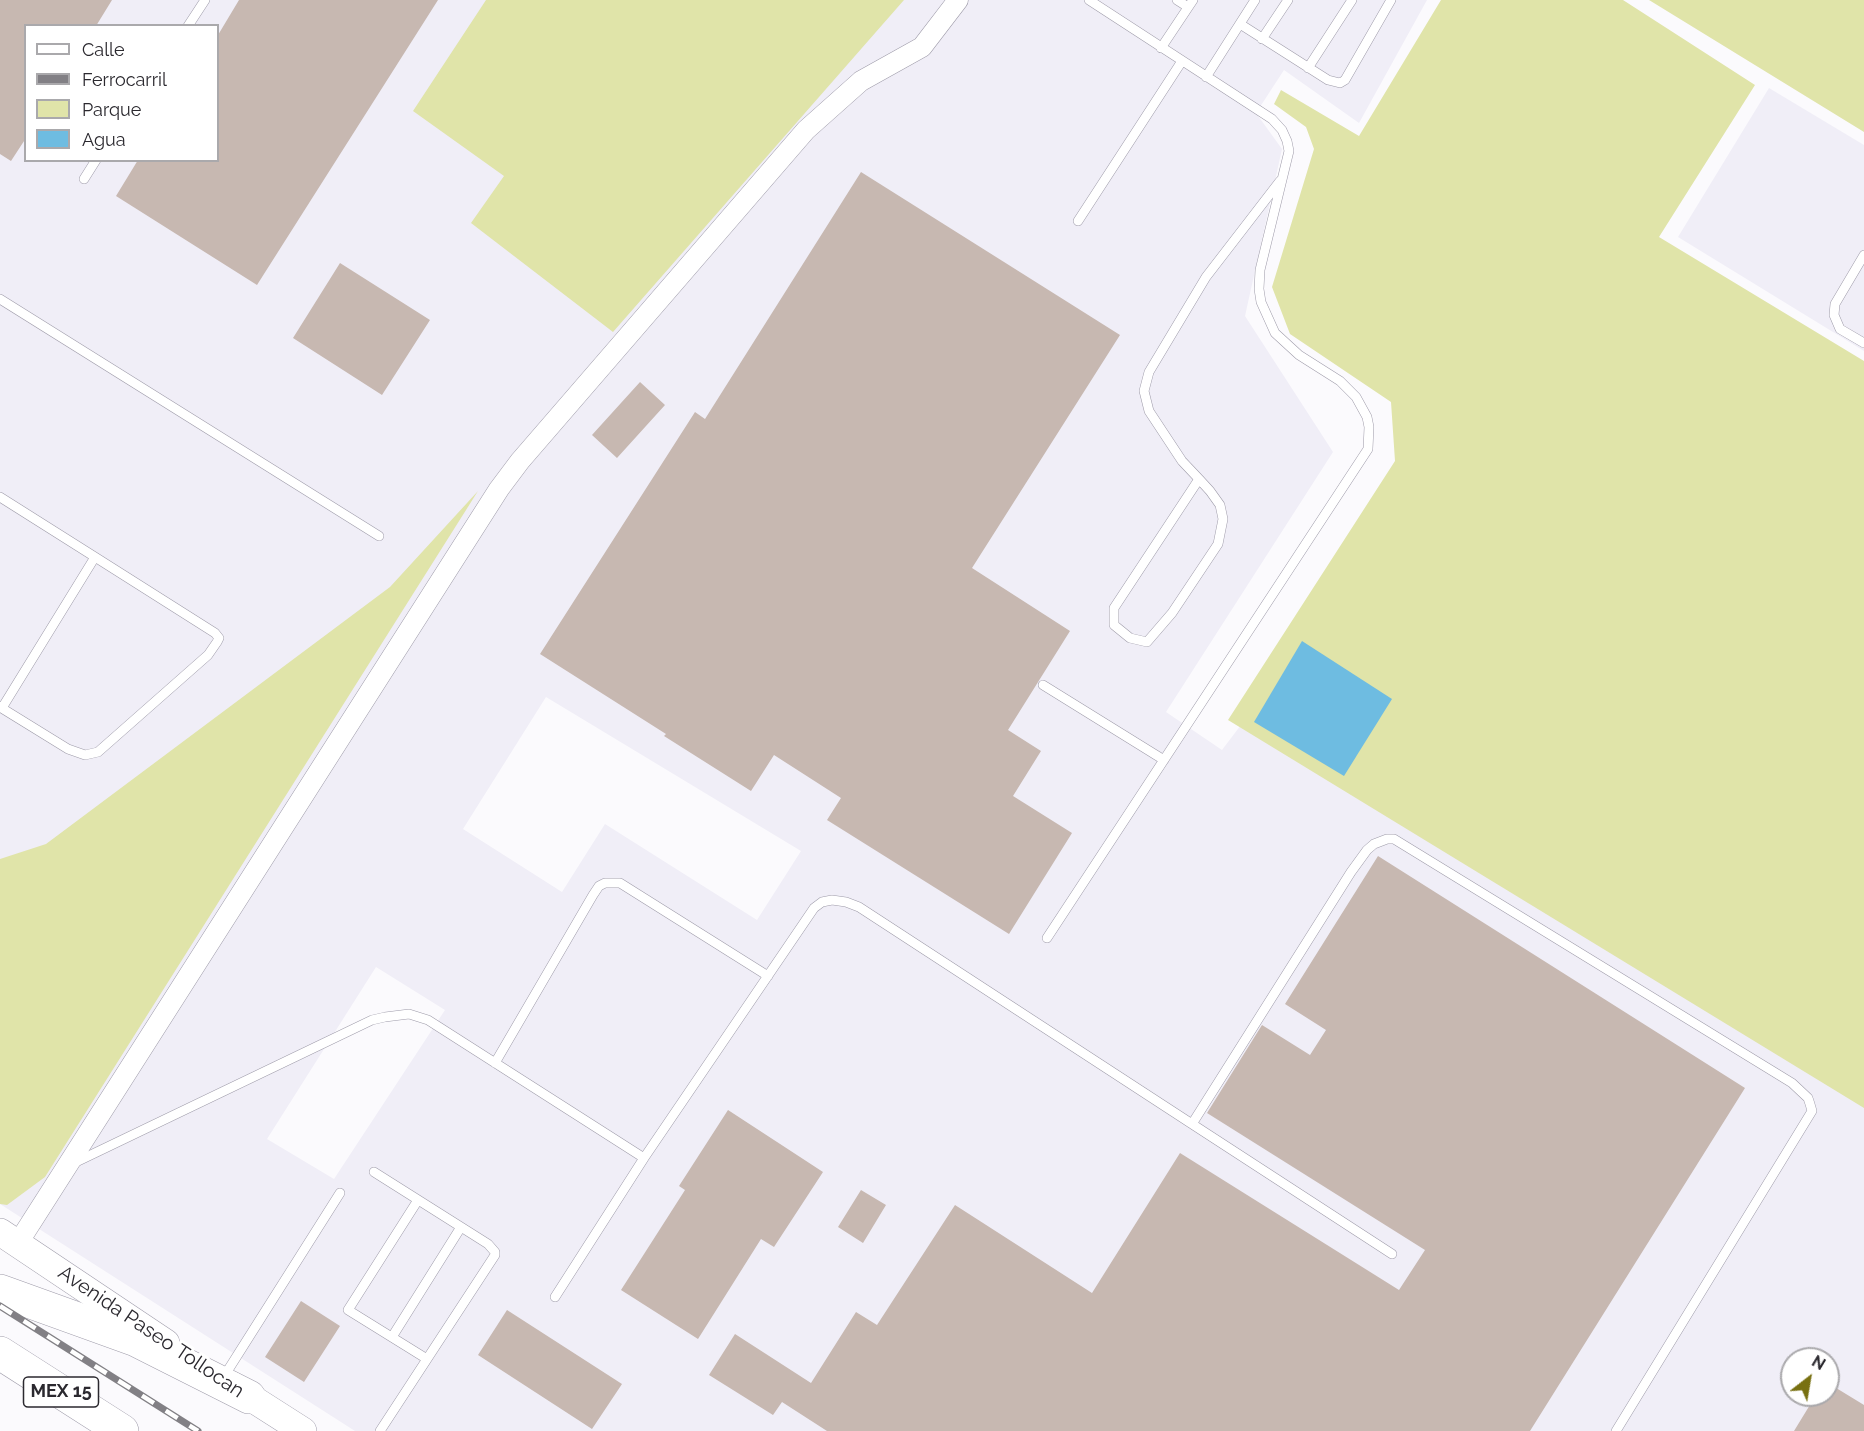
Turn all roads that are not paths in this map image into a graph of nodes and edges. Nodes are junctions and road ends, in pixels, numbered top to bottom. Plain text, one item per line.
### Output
1 (205, 0) edge
2 (958, 0) edge
3 (1089, 0) edge
4 (1177, 0) edge
5 (1255, 0) edge
6 (1288, 0) edge
7 (1353, 0) edge
8 (1390, 0) edge
9 (1191, 4) edge
10 (189, 24) edge
11 (1240, 24) junction
12 (1262, 39) junction
13 (1161, 48) junction
14 (1182, 61) junction
15 (1308, 68) junction
16 (1206, 77) junction
17 (95, 162) edge
18 (1283, 177) junction
19 (84, 179) dead end
20 (1078, 221) dead end
21 (1864, 255) edge
22 (0, 299) edge
23 (1864, 343) edge
24 (1199, 479) junction
25 (0, 497) edge
26 (379, 536) dead end
27 (95, 557) junction
28 (1043, 685) dead end
29 (1, 708) edge
30 (1164, 760) junction
31 (1047, 938) dead end
32 (768, 976) junction
33 (495, 1064) junction
34 (1192, 1124) junction
35 (644, 1158) junction
36 (67, 1167) junction
37 (374, 1172) dead end
38 (340, 1192) dead end
39 (418, 1200) junction
40 (461, 1227) junction
41 (9, 1238) edge
42 (1392, 1254) dead end
43 (0, 1291) edge
44 (555, 1297) dead end
45 (392, 1337) junction
46 (0, 1353) edge
47 (427, 1359) junction
48 (236, 1388) junction
49 (122, 1431) edge
50 (303, 1431) edge
51 (380, 1431) edge
52 (1616, 1431) edge

1 - 10 lane
2 - 36 street
3 - 13 lane
4 - 9 lane
5 - 11 lane
6 - 12 lane
7 - 15 lane
8 - 15 lane
9 - 13 lane
11 - 12 lane
11 - 16 lane
12 - 15 lane
13 - 14 lane
14 - 16 lane
14 - 20 lane
16 - 18 lane
17 - 19 lane
18 - 24 lane
18 - 30 lane
21 - 23 lane
22 - 26 lane
24 - 24 lane
25 - 27 lane
27 - 29 lane
27 - 29 lane
28 - 30 lane
30 - 31 lane
32 - 33 lane
32 - 34 lane
32 - 35 lane
33 - 35 lane
33 - 36 lane
34 - 42 lane
34 - 52 lane
35 - 44 lane
36 - 41 street
37 - 39 lane
38 - 48 lane
39 - 40 lane
39 - 45 lane
40 - 45 lane
40 - 47 lane
41 - 48 main road, Avenida Paseo Tollocan
43 - 48 highway
45 - 47 lane
46 - 49 highway, MEX 15
47 - 51 lane
48 - 50 main road, Avenida Paseo Tollocan

